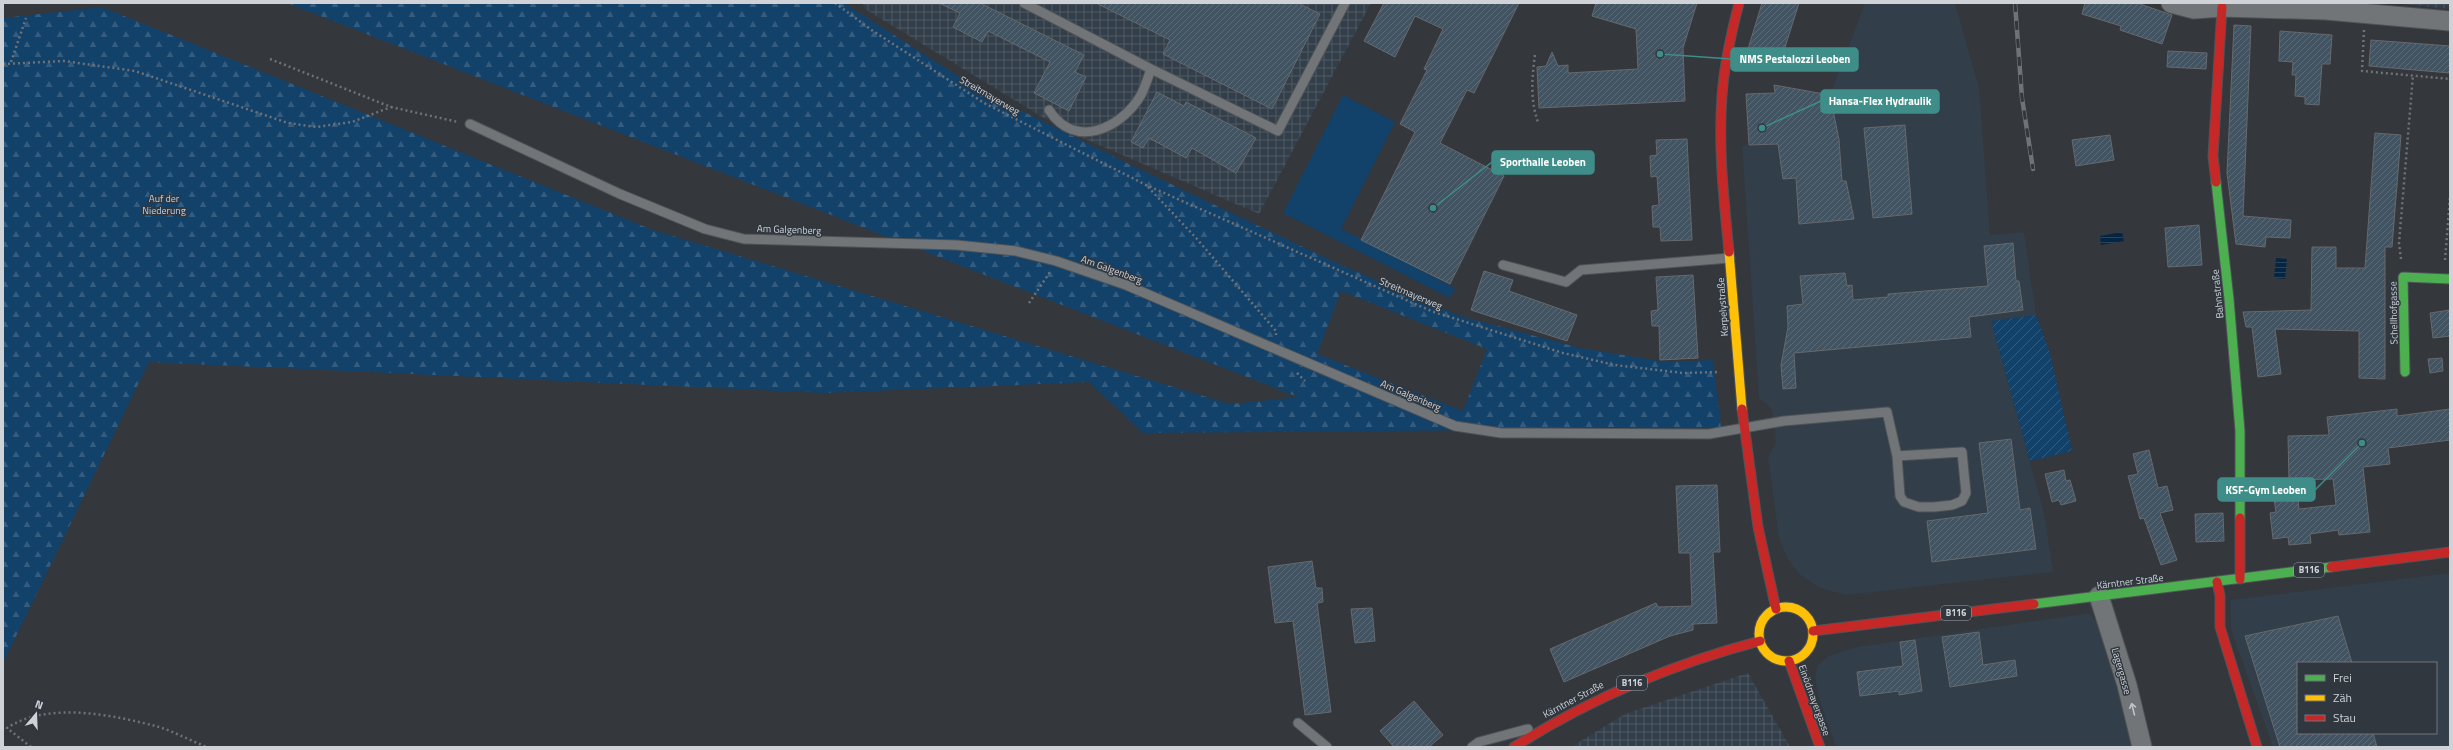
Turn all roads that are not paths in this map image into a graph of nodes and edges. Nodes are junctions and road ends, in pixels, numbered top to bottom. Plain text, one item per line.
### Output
1 (1024, 3) edge
2 (1344, 3) edge
3 (1740, 3) edge
4 (2171, 3) edge
5 (2325, 6) edge
6 (2222, 7) junction
7 (2450, 22) edge
8 (1150, 69) junction
9 (1049, 110) dead end
10 (470, 124) road end
11 (1730, 258) junction
12 (1503, 265) dead end
13 (2447, 279) edge
14 (2405, 372) dead end
15 (1743, 429) junction
16 (1896, 456) junction
17 (2450, 552) edge
18 (2240, 579) junction
19 (2217, 582) junction
20 (2099, 596) junction
21 (1776, 609) junction
22 (1813, 631) junction
23 (1760, 641) junction
24 (1789, 661) junction
25 (1298, 724) dead end
26 (1549, 724) junction
27 (1327, 747) edge
28 (1472, 747) edge
29 (1514, 747) edge
30 (1820, 747) edge
31 (2142, 747) edge
32 (2257, 747) edge

1 - 8 lane
2 - 8 lane
3 - 11 main road, Kerpelystraße
4 - 6 street
5 - 6 street
5 - 7 street
6 - 18 main road, Bahnstraße
8 - 9 lane
10 - 15 lane, Am Galgenberg
11 - 12 lane
11 - 15 main road, Kerpelystraße
13 - 14 main road, Schellhofgasse
15 - 16 lane, Am Galgenberg
15 - 21 main road, Kerpelystraße
16 - 16 lane
17 - 18 main road, Kärntner Straße / B116
18 - 19 main road, Kärntner Straße / B116
19 - 20 main road, Kärntner Straße / B116
19 - 32 main road
20 - 22 main road, Kärntner Straße / B116
31 -> 20 street, Lagergasse
21 - 22 main road
21 - 23 main road
22 - 24 main road
23 - 24 main road
23 - 26 main road, Kärntner Straße / B116
24 - 30 main road, Einödmayergasse
25 - 27 lane
26 - 28 lane
26 - 29 main road, Kärntner Straße / B116

